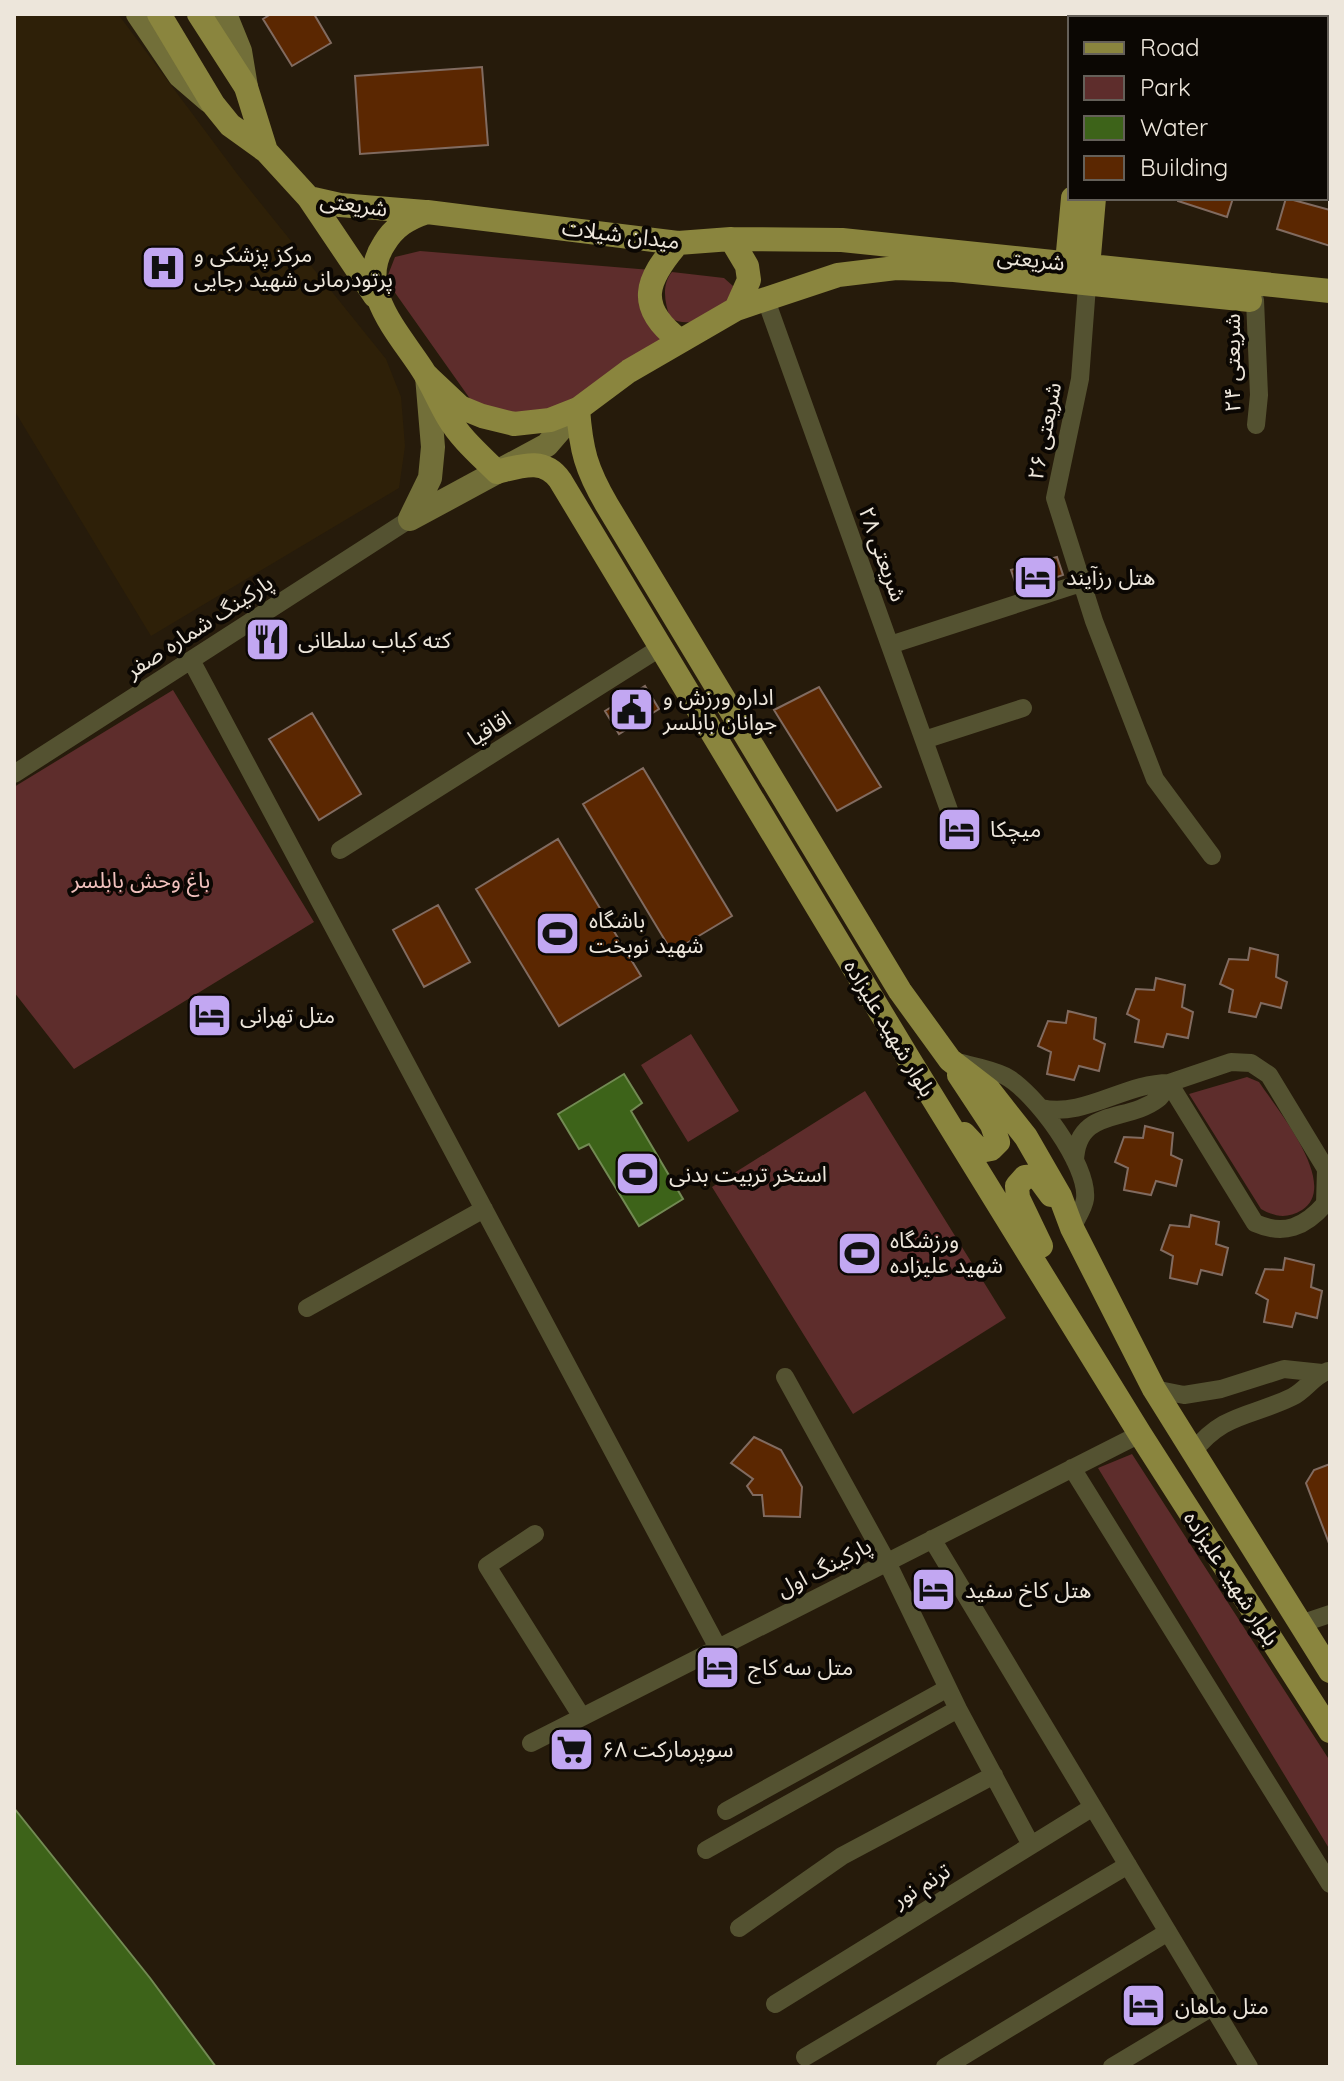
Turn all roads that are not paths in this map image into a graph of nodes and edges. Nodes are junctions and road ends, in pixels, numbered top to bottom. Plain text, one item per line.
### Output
1 (138, 14) edge
2 (199, 14) edge
3 (225, 14) edge
4 (162, 20) edge
5 (246, 87) junction
6 (213, 104) junction
7 (266, 151) junction
8 (305, 194) junction
9 (1073, 200) edge
10 (1094, 200) edge
11 (427, 212) junction
12 (731, 239) junction
13 (678, 243) junction
14 (1081, 271) junction
15 (1330, 291) edge
16 (766, 300) junction
17 (1255, 300) junction
18 (378, 302) junction
19 (1330, 306) edge
20 (736, 309) junction
21 (679, 340) junction
22 (427, 376) junction
23 (578, 409) junction
24 (1256, 425) dead end
25 (497, 472) junction
26 (410, 519) junction
27 (1081, 583) junction
28 (890, 645) junction
29 (663, 646) junction
30 (191, 660) junction
31 (1023, 708) dead end
32 (924, 740) junction
33 (14, 774) edge
34 (954, 824) dead end
35 (340, 850) dead end
36 (1212, 856) dead end
37 (950, 1060) junction
38 (910, 1061) junction
39 (1169, 1083) junction
40 (1041, 1108) junction
41 (1075, 1161) junction
42 (484, 1209) junction
43 (1072, 1228) junction
44 (1057, 1294) junction
45 (307, 1308) dead end
46 (1326, 1371) edge
47 (785, 1377) dead end
48 (1154, 1389) junction
49 (1140, 1434) junction
50 (1193, 1452) junction
51 (1072, 1468) junction
52 (535, 1534) dead end
53 (932, 1539) junction
54 (887, 1562) junction
55 (1330, 1614) edge
56 (1300, 1624) junction
57 (718, 1648) junction
58 (1330, 1671) edge
59 (948, 1688) junction
60 (958, 1709) junction
61 (582, 1717) junction
62 (1330, 1731) edge
63 (531, 1743) dead end
64 (994, 1775) junction
65 (1093, 1807) junction
66 (726, 1811) dead end
67 (1031, 1845) junction
68 (706, 1850) dead end
69 (1128, 1865) junction
70 (1330, 1884) edge
71 (739, 1928) dead end
72 (1168, 1932) junction
73 (775, 2004) dead end
74 (1212, 2007) junction
75 (805, 2057) dead end
76 (1243, 2065) edge
77 (945, 2067) edge
78 (1112, 2067) edge

1 - 6 main road
2 - 5 main road
3 - 5 main road
4 - 6 main road
5 - 7 main road
6 - 7 main road
7 - 8 main road
8 - 11 main road, شریعتی
8 - 18 main road, شریعتی
9 - 14 main road
10 - 14 main road
11 - 13 main road, میدان شیلات
11 - 18 main road
12 - 13 main road, میدان شیلات
12 - 14 main road, شریعتی
12 - 20 main road
13 - 21 main road
14 - 15 main road, شریعتی
14 - 16 main road, شریعتی
14 - 17 main road, شریعتی
14 - 27 street, شریعتی ۲۶
16 - 20 main road, شریعتی
16 - 28 street, شریعتی ۲۸
17 - 19 main road, شریعتی
17 - 24 street, شریعتی ۲۴
18 - 22 main road
20 - 21 main road
21 - 23 main road
22 - 23 main road
22 - 25 main road
22 - 26 main road
23 - 25 main road
23 - 37 main road, بلوار شهید علیزاده
25 - 26 main road
25 - 29 main road, بلوار شهید علیزاده
26 - 30 street, پارکینگ شماره صفر
27 - 28 street
27 - 36 street, شریعتی ۲۶
28 - 32 street, شریعتی ۲۸
29 - 35 street, اقاقیا
29 - 38 main road, بلوار شهید علیزاده
30 - 33 street, پارکینگ شماره صفر
30 - 42 street
31 - 32 street
32 - 34 street, شریعتی ۲۸
37 - 38 main road
37 - 40 street
37 - 43 main road, بلوار شهید علیزاده
38 - 44 main road, بلوار شهید علیزاده
39 - 39 street
39 - 40 street
39 - 41 street
40 - 41 street
41 - 43 street
42 - 45 street
42 - 57 street
43 - 44 main road
43 - 48 main road, بلوار شهید علیزاده
44 - 49 main road, بلوار شهید علیزاده
46 - 48 street
46 - 50 street
47 - 54 street
48 - 50 main road, بلوار شهید علیزاده
49 - 51 street, پارکینگ اول
49 - 62 main road, بلوار شهید علیزاده
50 - 56 main road, بلوار شهید علیزاده
51 - 53 street, پارکینگ اول
51 - 70 street
52 - 61 street
53 - 54 street, پارکینگ اول
53 - 65 street
54 - 57 street, پارکینگ اول
54 - 59 street
55 - 56 street
56 - 58 main road, بلوار شهید علیزاده
57 - 61 street, پارکینگ اول
59 - 60 street
59 - 66 street
60 - 64 street
60 - 68 street
61 - 63 street, پارکینگ اول
64 - 67 street
64 - 71 street
65 - 67 street, ترنم نور
65 - 69 street
67 - 73 street, ترنم نور
69 - 72 street
69 - 75 street
72 - 74 street
72 - 77 street
74 - 76 street
74 - 78 street

